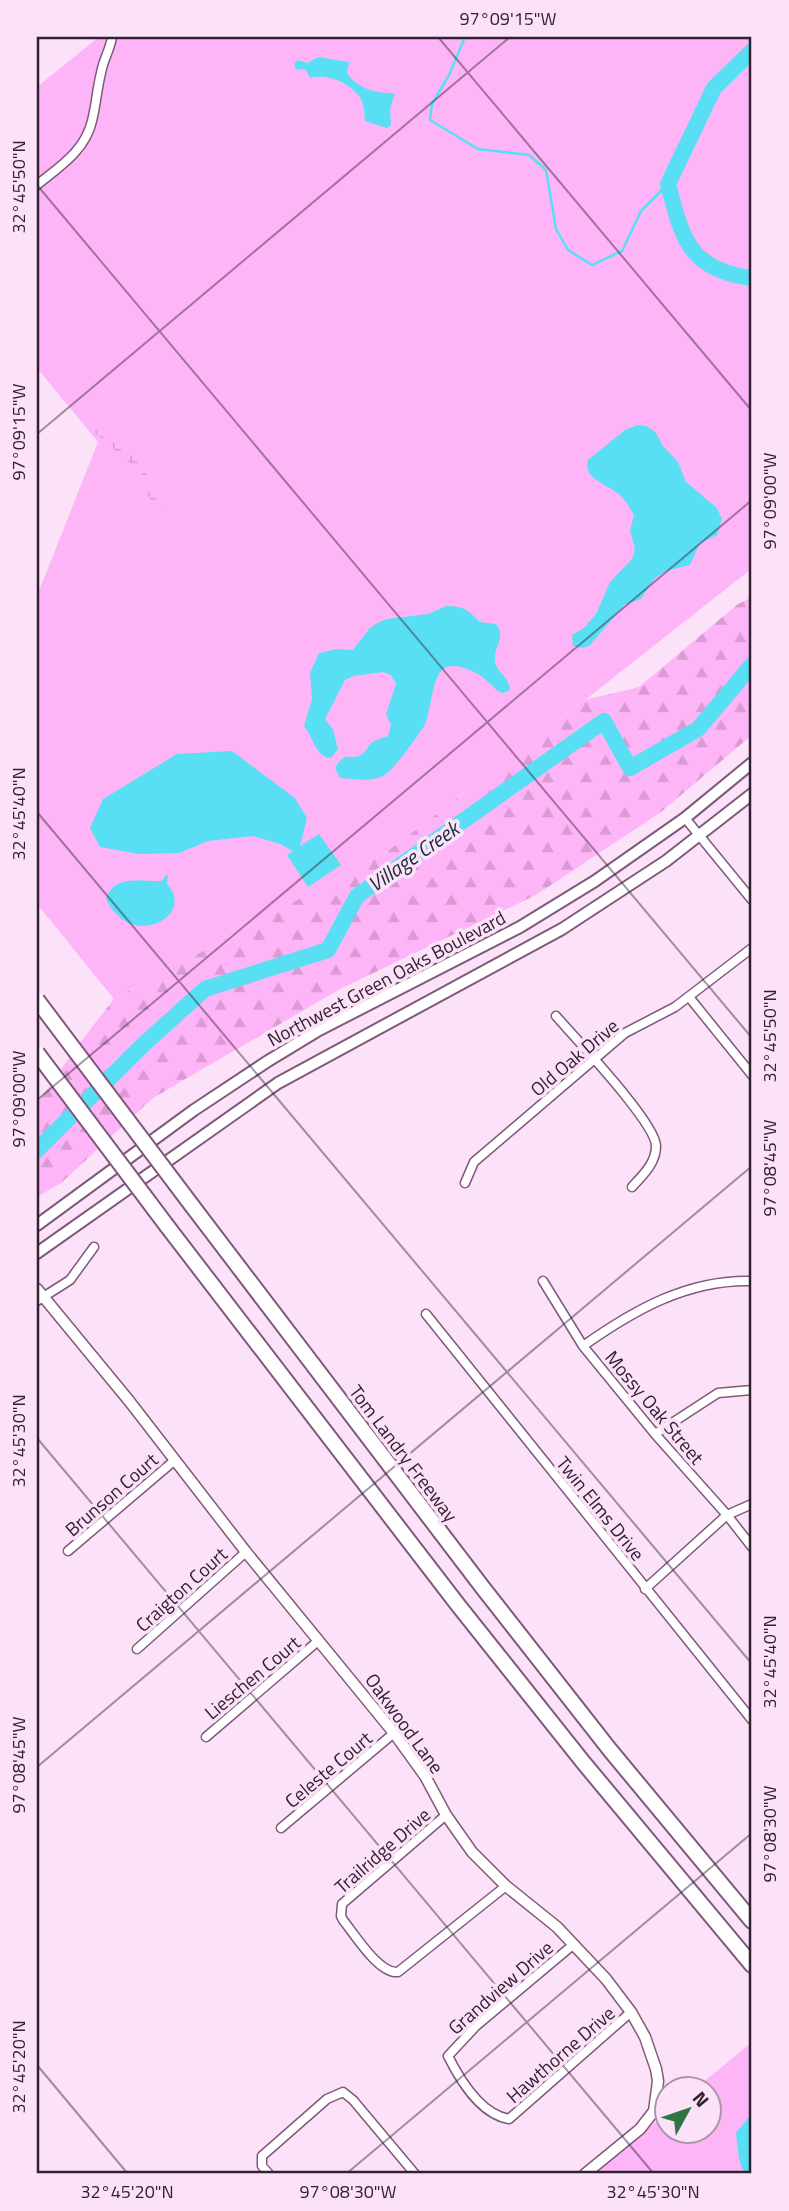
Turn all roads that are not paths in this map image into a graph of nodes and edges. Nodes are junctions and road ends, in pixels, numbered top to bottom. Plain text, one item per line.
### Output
1 (111, 37) edge
2 (37, 185) edge
3 (752, 763) edge
4 (752, 794) edge
5 (685, 818) junction
6 (700, 836) junction
7 (752, 900) edge
8 (752, 948) edge
9 (690, 997) junction
10 (37, 1000) edge
11 (556, 1016) dead end
12 (37, 1053) edge
13 (593, 1058) junction
14 (752, 1075) edge
15 (465, 1183) dead end
16 (632, 1187) dead end
17 (37, 1225) edge
18 (94, 1247) dead end
19 (37, 1253) edge
20 (543, 1281) dead end
21 (752, 1281) edge
22 (39, 1296) edge
23 (426, 1314) dead end
24 (583, 1346) junction
25 (752, 1390) edge
26 (655, 1434) junction
27 (175, 1460) junction
28 (752, 1504) edge
29 (727, 1515) junction
30 (752, 1547) edge
31 (68, 1551) dead end
32 (246, 1552) junction
33 (645, 1589) junction
34 (318, 1641) junction
35 (137, 1649) dead end
36 (752, 1720) edge
37 (394, 1733) junction
38 (206, 1737) dead end
39 (446, 1815) junction
40 (281, 1828) dead end
41 (506, 1886) junction
42 (752, 1920) edge
43 (574, 1944) junction
44 (752, 1965) edge
45 (631, 2012) junction
46 (509, 2119) joint
47 (269, 2174) edge
48 (415, 2174) edge
49 (585, 2174) edge

1 - 2 street
3 - 5 main road, Northwest Green Oaks Boulevard
4 - 6 main road, Northwest Green Oaks Boulevard
5 - 6 street
5 - 17 main road, Northwest Green Oaks Boulevard
6 - 7 street
6 - 19 main road, Northwest Green Oaks Boulevard
8 - 9 street, Old Oak Drive
9 - 13 street, Old Oak Drive
9 - 14 street
10 - 42 highway, Tom Landry Freeway, bridge
11 - 13 street
12 - 44 highway, bridge
13 - 15 street, Old Oak Drive
13 - 16 street
18 - 22 street
20 - 24 street, Mossy Oak Street
21 - 24 street
22 - 27 street, Oakwood Lane
23 - 33 street, Twin Elms Drive
24 - 26 street, Mossy Oak Street
25 - 26 street
26 - 29 street, Mossy Oak Street
27 - 31 street, Brunson Court
27 - 32 street, Oakwood Lane
28 - 29 street
29 - 30 street, Mossy Oak Street
29 - 33 street
32 - 34 street, Oakwood Lane
32 - 35 street, Craigton Court
33 - 36 street, Twin Elms Drive
34 - 37 street, Oakwood Lane
34 - 38 street, Lieschen Court
37 - 39 street, Oakwood Lane
37 - 40 street, Celeste Court
39 - 41 street, Oakwood Lane
39 - 41 street, Trailridge Drive
41 - 43 street, Oakwood Lane
43 - 45 street, Oakwood Lane
43 - 46 street, Grandview Drive
45 - 46 street, Hawthorne Drive
45 - 49 street, Oakwood Lane
47 - 48 street

